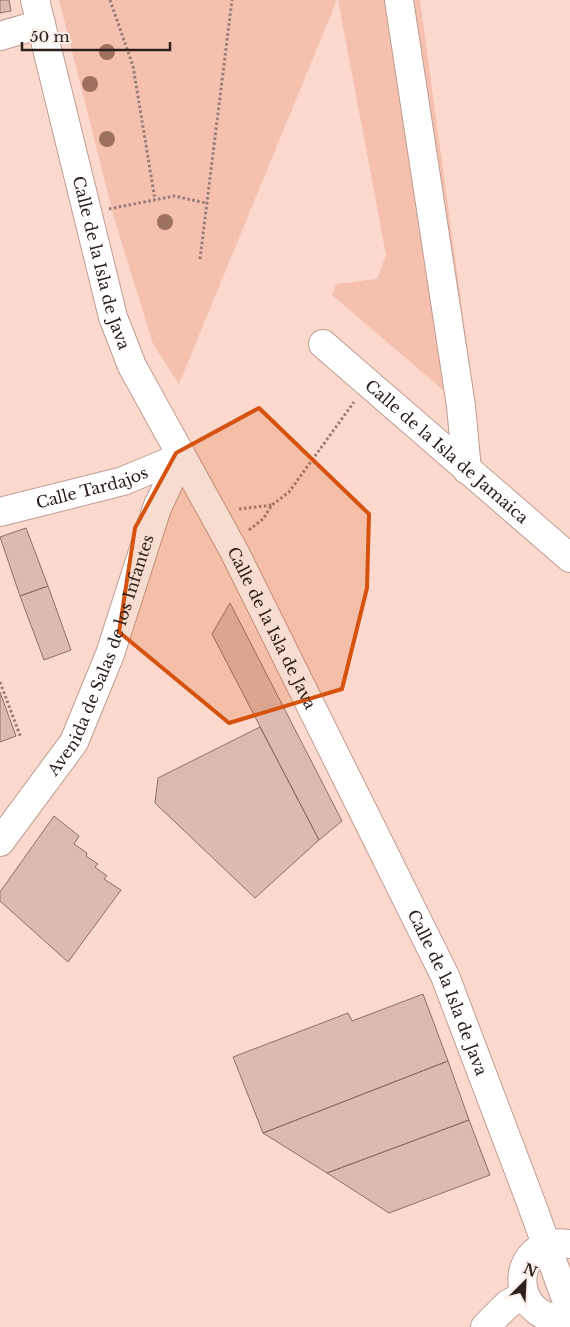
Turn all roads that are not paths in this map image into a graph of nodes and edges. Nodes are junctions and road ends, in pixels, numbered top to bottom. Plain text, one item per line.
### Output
1 (399, 0) edge
2 (38, 12) edge
3 (0, 36) edge
4 (323, 344) dead end
5 (181, 457) junction
6 (467, 470) junction
7 (0, 512) edge
8 (570, 558) edge
9 (0, 842) edge
10 (558, 1244) edge
11 (524, 1295) junction
12 (570, 1310) edge
13 (570, 1318) edge
14 (484, 1327) edge

1 - 6 street
2 - 3 street
2 - 5 street, Calle de la Isla de Java
4 - 6 street, Calle de la Isla de Jamaica
5 - 7 street, Calle Tardajos
5 - 9 street, Avenida de Salas de los Infantes
5 - 10 street, Calle de la Isla de Java
6 - 8 street, Calle de la Isla de Jamaica
10 - 11 street
10 - 12 street, Calle de la Isla de Java
11 - 13 street
11 - 14 street

